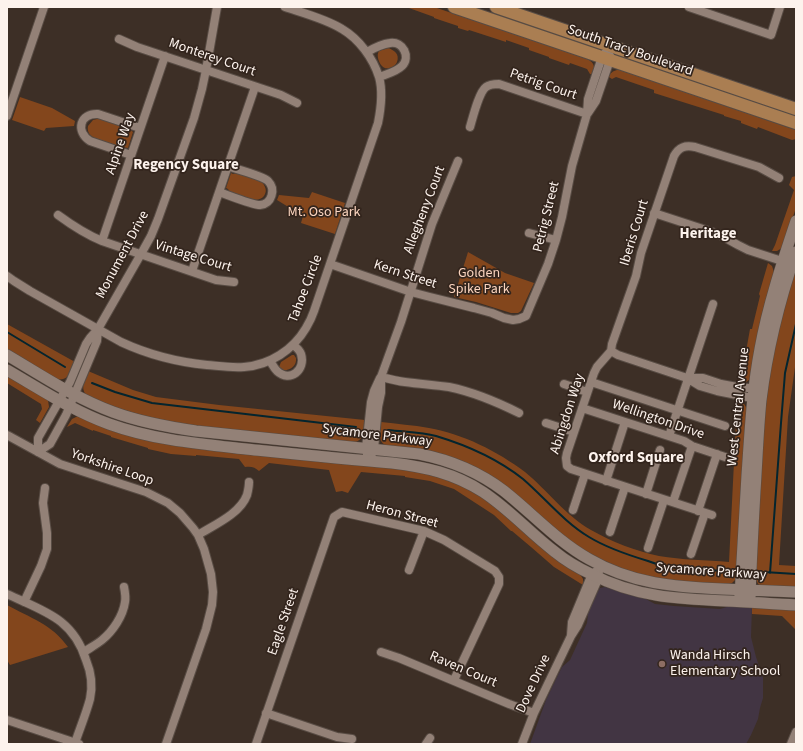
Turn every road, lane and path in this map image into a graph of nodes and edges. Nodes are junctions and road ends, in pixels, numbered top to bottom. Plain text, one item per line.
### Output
1 (44, 7) edge
2 (217, 7) edge
3 (285, 7) edge
4 (454, 7) edge
5 (496, 7) edge
6 (689, 7) edge
7 (780, 7) edge
8 (119, 39) dead end
9 (610, 46) junction
10 (367, 52) junction
11 (165, 56) junction
12 (606, 59) junction
13 (206, 70) junction
14 (379, 77) junction
15 (255, 87) junction
16 (297, 102) dead end
17 (796, 109) edge
18 (587, 114) junction
19 (7, 116) edge
20 (796, 123) edge
21 (470, 127) dead end
22 (140, 128) junction
23 (131, 155) junction
24 (458, 161) dead end
25 (227, 166) junction
26 (779, 178) dead end
27 (218, 192) junction
28 (654, 213) junction
29 (58, 215) dead end
30 (796, 221) edge
31 (529, 233) dead end
32 (556, 240) junction
33 (102, 241) junction
34 (796, 252) edge
35 (141, 254) junction
36 (782, 261) junction
37 (330, 264) junction
38 (192, 272) junction
39 (7, 276) edge
40 (234, 282) dead end
41 (411, 292) junction
42 (713, 304) dead end
43 (519, 319) joint
44 (98, 329) junction
45 (293, 345) junction
46 (612, 351) junction
47 (7, 355) edge
48 (270, 361) junction
49 (7, 370) edge
50 (381, 377) junction
51 (688, 378) junction
52 (591, 382) junction
53 (564, 384) dead end
54 (70, 392) junction
55 (587, 392) junction
56 (757, 394) junction
57 (60, 400) junction
58 (70, 406) junction
59 (582, 408) junction
60 (678, 410) junction
61 (519, 413) dead end
62 (625, 422) junction
63 (546, 423) dead end
64 (725, 426) dead end
65 (574, 432) junction
66 (7, 435) edge
67 (669, 436) junction
68 (692, 446) junction
69 (370, 449) junction
70 (660, 450) dead end
71 (38, 452) junction
72 (369, 461) junction
73 (584, 474) junction
74 (606, 481) junction
75 (249, 482) dead end
76 (625, 487) junction
77 (45, 488) dead end
78 (646, 494) junction
79 (664, 500) junction
80 (673, 502) junction
81 (572, 510) dead end
82 (342, 512) joint
83 (705, 513) junction
84 (424, 531) junction
85 (610, 532) dead end
86 (198, 535) junction
87 (648, 548) dead end
88 (691, 554) dead end
89 (600, 565) junction
90 (409, 570) dead end
91 (595, 576) junction
92 (124, 586) dead end
93 (745, 590) junction
94 (796, 592) edge
95 (7, 594) edge
96 (24, 602) junction
97 (745, 602) junction
98 (796, 605) edge
99 (84, 652) junction
100 (381, 652) dead end
101 (454, 680) junction
102 (266, 713) junction
103 (534, 713) junction
104 (7, 720) edge
105 (796, 732) edge
106 (352, 739) dead end
107 (77, 743) edge
108 (166, 744) edge
109 (256, 744) edge
110 (522, 744) edge
111 (791, 744) edge

1 - 19 street
2 - 13 street, Monument Drive
3 - 10 street, Tahoe Circle
4 - 12 main road, South Tracy Boulevard
5 - 9 main road, South Tracy Boulevard
6 - 7 street
8 - 11 street, Monterey Court
9 - 12 street, Petrig Street
9 - 17 main road, South Tracy Boulevard
10 - 14 street, Tahoe Circle
10 - 14 street
11 - 13 street, Monterey Court
11 - 22 street, Alpine Way
12 - 18 street, Petrig Street
12 - 20 main road, South Tracy Boulevard
13 - 15 street, Monterey Court
13 - 35 street, Monument Drive
14 - 37 street, Tahoe Circle
15 - 16 street, Monterey Court
15 - 25 street
18 - 21 street, Petrig Court
18 - 32 street, Petrig Street
22 - 23 street, Alpine Way
22 - 23 street
23 - 33 street, Alpine Way
24 - 41 street, Allegheny Court
25 - 27 street
25 - 27 street
26 - 28 street, Iberis Court
27 - 38 street
28 - 36 street
28 - 46 street, Iberis Court
29 - 33 street, Vintage Court
30 - 36 main road, West Central Avenue
31 - 32 street
32 - 43 street, Petrig Street
33 - 35 street, Vintage Court
34 - 56 main road, West Central Avenue
35 - 38 street, Vintage Court
35 - 44 street, Monument Drive
36 - 56 main road, West Central Avenue
37 - 41 street, Kern Street
37 - 45 street, Tahoe Circle
38 - 40 street, Vintage Court
39 - 44 street, Tahoe Circle
41 - 43 street, Kern Street
41 - 50 street, Allegheny Court
42 - 51 street
44 - 48 street, Tahoe Circle
44 - 54 street, Monument Drive
45 - 48 street, Tahoe Circle
45 - 48 street
46 - 51 street
46 - 52 street, Abingdon Way
47 - 54 main road, Sycamore Parkway
49 - 57 main road, Sycamore Parkway
50 - 61 street
50 - 69 street, Allegheny Court
51 - 56 street
51 - 60 street
52 - 55 street, Abingdon Way
52 - 60 street
53 - 55 street
54 - 57 street, Monument Drive
54 - 58 street, Monument Drive
54 - 69 main road, Sycamore Parkway
55 - 59 street, Abingdon Way
56 - 93 main road, West Central Avenue
57 - 58 main road, Sycamore Parkway
57 - 71 street, Monument Drive
58 - 71 street, Monument Drive
58 - 72 main road, Sycamore Parkway
59 - 62 street, Wellington Drive
59 - 65 street, Abingdon Way
60 - 64 street
60 - 67 street
62 - 67 street, Wellington Drive
62 - 74 street
63 - 65 street
65 - 73 street, Abingdon Way
66 - 71 street, Yorkshire Loop
67 - 68 street, Wellington Drive
68 - 80 street
68 - 83 street, Wellington Drive
69 - 72 street, Allegheny Court
69 - 89 main road, Sycamore Parkway
70 - 78 street
71 - 86 street, Yorkshire Loop
72 - 91 main road, Sycamore Parkway
73 - 74 street
73 - 81 street
74 - 76 street
75 - 86 street
76 - 78 street
76 - 85 street
77 - 96 street
78 - 79 street
79 - 80 street
79 - 87 street
80 - 83 street
82 - 84 street, Heron Street
82 - 102 street, Eagle Street
83 - 88 street
84 - 90 street
84 - 101 street, Heron Street
86 - 108 street, Yorkshire Loop
89 - 91 street, Dove Drive
89 - 93 main road, Sycamore Parkway
91 - 97 main road, Sycamore Parkway
91 - 103 street, Dove Drive
92 - 99 street
93 - 94 main road, Sycamore Parkway
93 - 97 main road, West Central Avenue
95 - 96 street
96 - 99 street
97 - 98 main road, Sycamore Parkway
99 - 107 street
100 - 101 street, Raven Court
101 - 103 street, Raven Court
102 - 106 street
102 - 109 street, Eagle Street
103 - 110 street, Dove Drive
104 - 107 street
105 - 111 street

